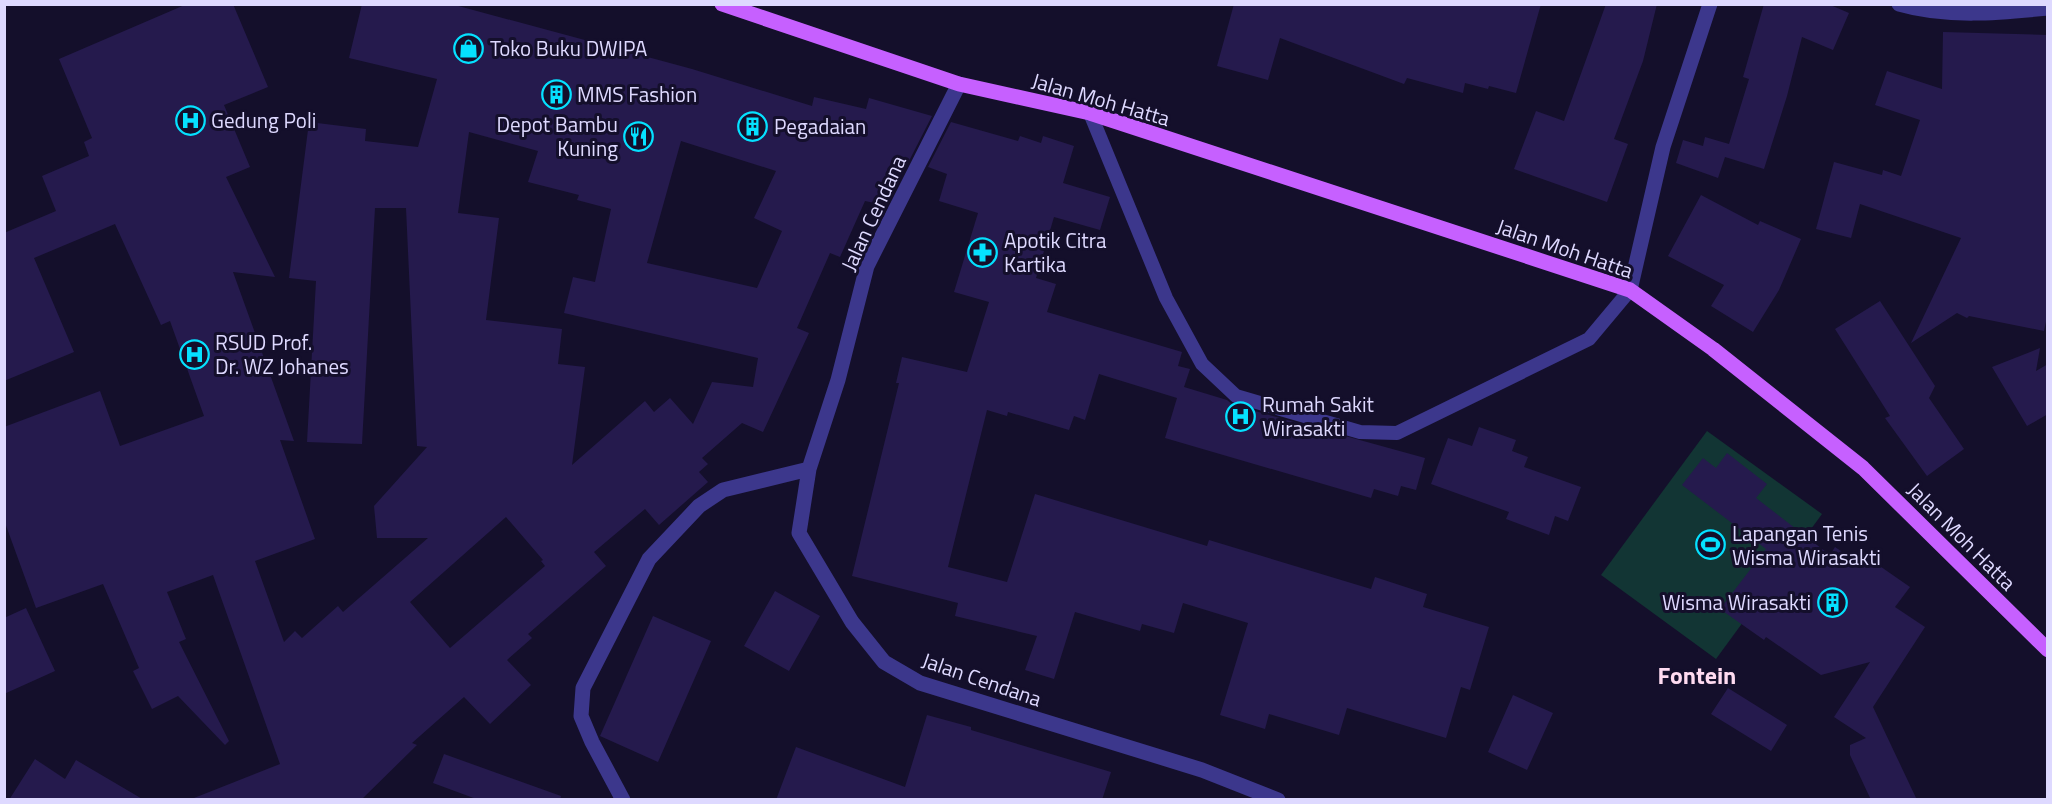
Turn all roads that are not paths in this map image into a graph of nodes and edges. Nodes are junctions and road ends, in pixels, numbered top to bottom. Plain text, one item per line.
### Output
1 (722, 4) edge
2 (1710, 4) edge
3 (1899, 4) edge
4 (2048, 8) edge
5 (959, 84) junction
6 (1090, 113) junction
7 (1630, 290) junction
8 (809, 469) junction
9 (2048, 650) edge
10 (623, 800) edge
11 (1278, 800) edge

1 - 5 main road, Jalan Moh Hatta
2 - 7 street
3 - 4 street
5 - 6 main road, Jalan Moh Hatta
5 - 8 street, Jalan Cendana
6 - 7 main road, Jalan Moh Hatta
6 - 7 lane
7 - 9 main road, Jalan Moh Hatta
8 - 10 street
8 - 11 street, Jalan Cendana

